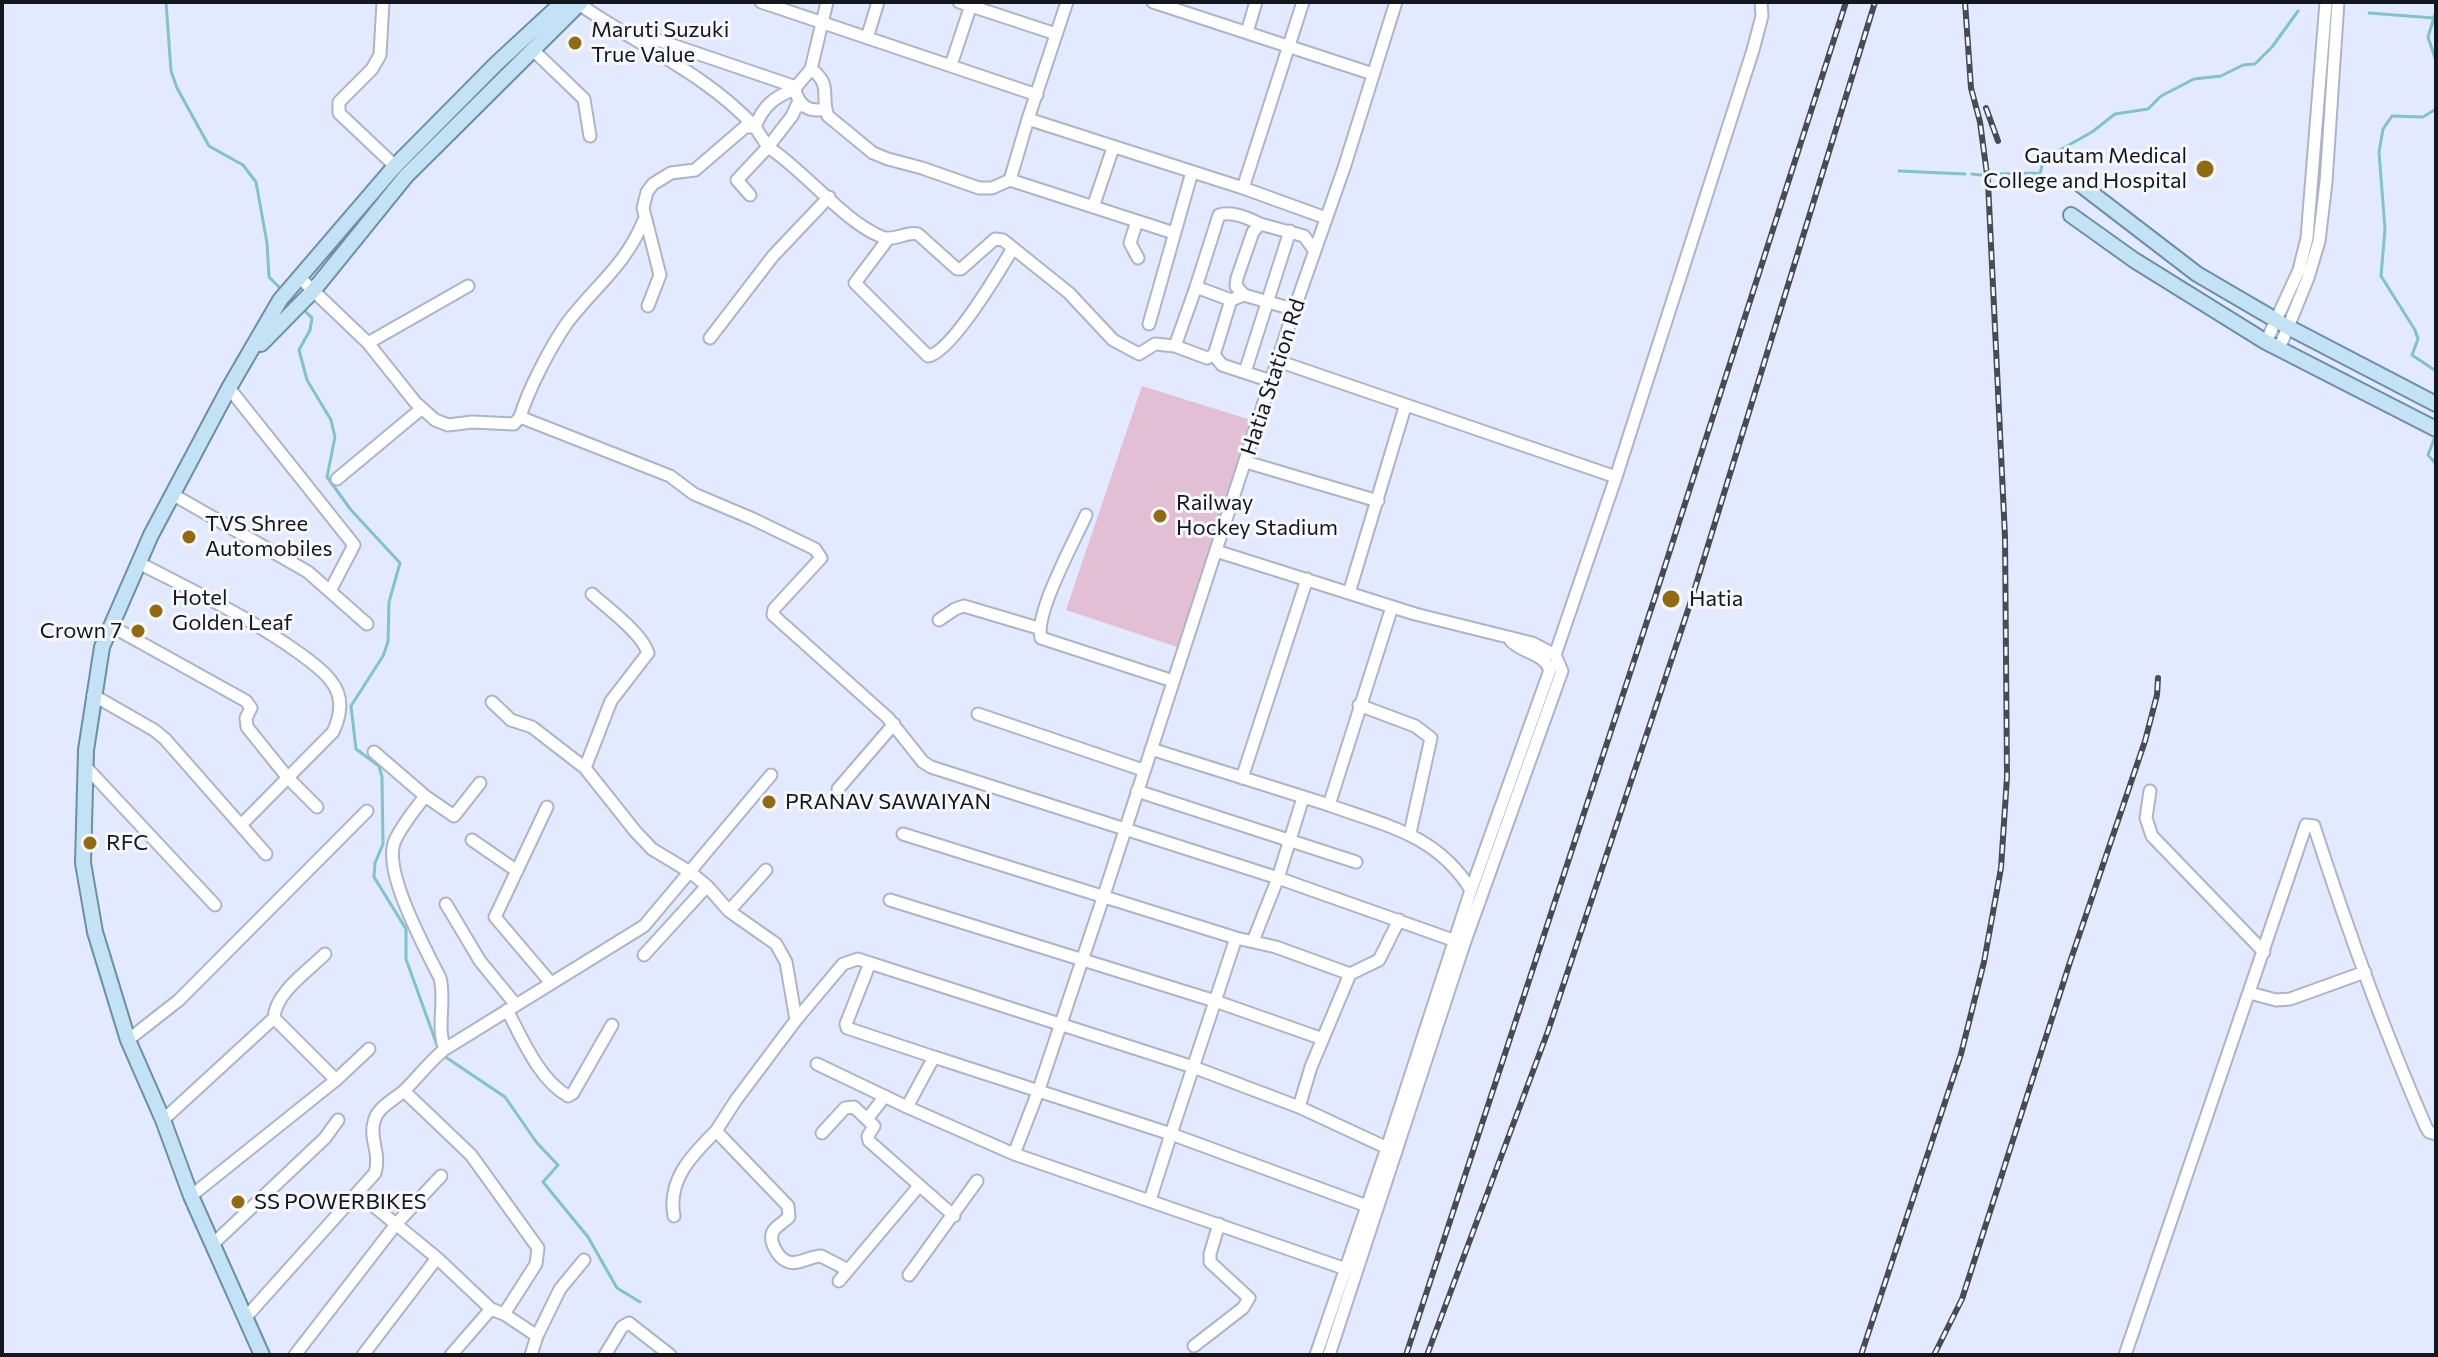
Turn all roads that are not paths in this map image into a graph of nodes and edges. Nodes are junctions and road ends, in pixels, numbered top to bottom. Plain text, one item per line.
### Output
1 (383, 2) edge
2 (761, 2) edge
3 (827, 2) edge
4 (878, 2) edge
5 (1067, 2) edge
6 (1256, 2) edge
7 (1303, 2) edge
8 (1396, 2) edge
9 (1761, 2) edge
10 (2326, 2) edge
11 (2338, 2) edge
12 (574, 3) edge
13 (967, 3) edge
14 (1158, 3) edge
15 (820, 22) junction
16 (1247, 32) junction
17 (1056, 34) junction
18 (643, 35) dead end
19 (867, 38) junction
20 (1288, 45) junction
21 (532, 49) junction
22 (951, 65) junction
23 (811, 69) junction
24 (1373, 74) junction
25 (796, 88) junction
26 (1037, 95) junction
27 (802, 106) junction
28 (825, 109) junction
29 (1028, 119) junction
30 (755, 127) junction
31 (590, 136) dead end
32 (768, 147) junction
33 (1113, 148) junction
34 (395, 166) junction
35 (1192, 172) junction
36 (1010, 180) junction
37 (2081, 185) dead end
38 (1243, 188) junction
39 (750, 195) dead end
40 (829, 197) junction
41 (1093, 207) junction
42 (2071, 215) dead end
43 (645, 217) junction
44 (1326, 218) junction
45 (1137, 221) junction
46 (1260, 224) junction
47 (1290, 231) junction
48 (1174, 233) junction
49 (888, 239) junction
50 (1013, 248) junction
51 (1314, 250) junction
52 (1138, 258) dead end
53 (298, 278) junction
54 (468, 286) dead end
55 (1196, 287) junction
56 (310, 294) junction
57 (1244, 295) junction
58 (1231, 300) junction
59 (1267, 301) junction
60 (648, 306) dead end
61 (1293, 313) junction
62 (1149, 324) dead end
63 (2282, 324) junction
64 (710, 338) dead end
65 (368, 343) junction
66 (2273, 345) junction
67 (1175, 346) junction
68 (1214, 355) junction
69 (250, 356) junction
70 (1278, 361) junction
71 (1245, 372) junction
72 (1271, 381) junction
73 (229, 388) junction
74 (2436, 404) edge
75 (1405, 407) junction
76 (421, 409) junction
77 (520, 417) junction
78 (2436, 429) edge
79 (1246, 462) junction
80 (1616, 477) junction
81 (337, 479) dead end
82 (172, 494) junction
83 (1378, 501) junction
84 (1086, 515) dead end
85 (1216, 551) junction
86 (139, 563) junction
87 (1307, 579) junction
88 (330, 591) junction
89 (1349, 593) junction
90 (592, 594) dead end
91 (1392, 607) junction
92 (939, 620) dead end
93 (367, 624) dead end
94 (111, 626) junction
95 (1038, 628) junction
96 (1511, 640) junction
97 (1555, 655) junction
98 (1173, 681) junction
99 (93, 695) junction
100 (492, 702) dead end
101 (1359, 705) junction
102 (978, 714) dead end
103 (894, 724) junction
104 (1151, 749) junction
105 (374, 752) dead end
106 (86, 767) junction
107 (585, 768) junction
108 (1143, 770) junction
109 (771, 775) dead end
110 (288, 778) junction
111 (1242, 778) junction
112 (480, 783) dead end
113 (838, 789) dead end
114 (1137, 791) junction
115 (2150, 791) dead end
116 (425, 796) junction
117 (1303, 798) junction
118 (1329, 805) junction
119 (317, 807) dead end
120 (547, 807) dead end
121 (367, 811) dead end
122 (241, 825) junction
123 (1125, 828) junction
124 (1410, 833) junction
125 (903, 834) dead end
126 (472, 840) dead end
127 (1290, 840) junction
128 (266, 854) dead end
129 (1356, 862) dead end
130 (766, 870) dead end
131 (517, 871) junction
132 (690, 872) junction
133 (1278, 878) junction
134 (707, 886) junction
135 (1471, 890) junction
136 (1104, 895) junction
137 (890, 900) dead end
138 (446, 904) dead end
139 (215, 905) dead end
140 (729, 911) junction
141 (1399, 920) junction
142 (1236, 938) junction
143 (1253, 941) junction
144 (1459, 943) junction
145 (2264, 952) junction
146 (325, 954) dead end
147 (644, 955) dead end
148 (1083, 960) junction
149 (870, 963) junction
150 (2365, 972) junction
151 (1350, 974) junction
152 (551, 983) junction
153 (2250, 993) junction
154 (1215, 1001) junction
155 (511, 1007) junction
156 (274, 1018) junction
157 (796, 1020) junction
158 (1060, 1024) junction
159 (612, 1025) dead end
160 (1323, 1039) junction
161 (128, 1040) junction
162 (369, 1049) dead end
163 (445, 1049) junction
164 (934, 1057) junction
165 (817, 1064) dead end
166 (1193, 1067) junction
167 (336, 1080) junction
168 (404, 1091) junction
169 (1038, 1092) junction
170 (885, 1096) junction
171 (907, 1107) junction
172 (1299, 1107) junction
173 (868, 1118) junction
174 (163, 1120) junction
175 (338, 1120) dead end
176 (716, 1131) junction
177 (822, 1133) dead end
178 (1171, 1134) junction
179 (2436, 1134) edge
180 (1392, 1150) junction
181 (1014, 1154) junction
182 (441, 1176) dead end
183 (977, 1181) dead end
184 (919, 1186) junction
185 (358, 1193) junction
186 (191, 1196) junction
187 (1150, 1200) junction
188 (1367, 1206) junction
189 (674, 1216) dead end
190 (954, 1216) junction
191 (397, 1223) junction
192 (1219, 1224) junction
193 (213, 1244) junction
194 (437, 1258) junction
195 (584, 1260) dead end
196 (1346, 1269) junction
197 (848, 1270) junction
198 (909, 1275) dead end
199 (839, 1281) dead end
200 (491, 1309) junction
201 (504, 1314) junction
202 (246, 1317) junction
203 (537, 1336) junction
204 (1194, 1346) dead end
205 (611, 1352) edge
206 (262, 1355) edge
207 (295, 1355) edge
208 (363, 1355) edge
209 (451, 1355) edge
210 (531, 1355) edge
211 (670, 1355) edge
212 (1316, 1355) edge
213 (1329, 1355) edge
214 (2125, 1355) edge

1 - 34 street
2 - 15 street
3 - 15 street
4 - 19 street
5 - 17 street
6 - 16 street
7 - 20 street
8 - 24 street, Hatia Station Rd
9 - 80 street
10 - 63 street
11 - 63 street
12 - 21 main road
12 - 30 street
12 - 34 main road
13 - 17 street
13 - 22 street
14 - 16 street
15 - 19 street
15 - 23 street
16 - 20 street
17 - 26 street
18 - 25 street
19 - 22 street
20 - 24 street
20 - 38 street
21 - 31 street
21 - 56 main road
22 - 26 street
23 - 25 street
23 - 28 street
24 - 44 street, Hatia Station Rd
25 - 27 street
25 - 30 street
26 - 29 street
27 - 28 street
27 - 32 street
28 - 36 street
29 - 33 street
29 - 36 street
30 - 32 street
30 - 43 street
32 - 39 street
32 - 40 street
33 - 35 street
33 - 41 street
34 - 53 main road
35 - 38 street
35 - 48 street
36 - 41 street
37 - 63 main road
38 - 44 street
40 - 49 street
40 - 64 street
41 - 45 street
42 - 66 main road
43 - 60 street
43 - 77 street
44 - 51 street, Hatia Station Rd
45 - 48 street
45 - 52 street
46 - 47 street
46 - 55 street
46 - 57 street
47 - 51 street
47 - 59 street
48 - 62 street
49 - 50 street
49 - 50 street
50 - 67 street
51 - 61 street, Hatia Station Rd
53 - 56 street
53 - 69 main road
54 - 65 street
55 - 58 street
55 - 67 street
56 - 65 street
56 - 69 main road
57 - 58 street
57 - 59 street
58 - 68 street
59 - 61 street
59 - 71 street
61 - 70 street, Hatia Station Rd
63 - 66 street
63 - 74 main road
65 - 76 street
66 - 78 main road
67 - 68 street
68 - 71 street
69 - 73 main road
70 - 72 street, Hatia Station Rd
70 - 75 street
71 - 72 street
72 - 79 street, Hatia Station Rd
73 - 82 main road
73 - 88 street
75 - 80 street
75 - 83 street
76 - 77 street
76 - 81 street
77 - 103 street
79 - 83 street
79 - 85 street, Hatia Station Rd
80 - 97 street
82 - 86 main road
82 - 88 street
83 - 89 street
84 - 95 street
85 - 87 street
85 - 98 street, Hatia Station Rd
86 - 94 main road
86 - 110 street
87 - 89 street
87 - 111 street
88 - 93 street
89 - 91 street
90 - 107 street
91 - 96 street
91 - 101 street
92 - 95 street
94 - 99 main road
94 - 110 street
95 - 98 street
96 - 97 street
96 - 135 street
97 - 144 street
98 - 104 street, Hatia Station Rd
99 - 106 main road
99 - 122 street
100 - 107 street
101 - 118 street
101 - 124 street
102 - 108 street
103 - 113 street
103 - 123 street
104 - 108 street, Hatia Station Rd
104 - 111 street
105 - 116 street
106 - 139 street
106 - 161 main road
107 - 132 street
108 - 114 street, Hatia Station Rd
109 - 132 street
110 - 119 street
110 - 122 street
111 - 117 street
112 - 116 street
114 - 123 street, Hatia Station Rd
114 - 127 street
115 - 145 street
116 - 163 street
117 - 118 street
117 - 127 street
118 - 124 street
120 - 131 street
121 - 161 street
122 - 128 street
123 - 133 street
123 - 136 street, Hatia Station Rd
124 - 135 street
125 - 136 street
126 - 131 street
127 - 129 street
127 - 133 street
130 - 140 street
131 - 152 street
132 - 134 street
132 - 152 street
133 - 141 street
133 - 143 street
134 - 140 street
134 - 147 street
135 - 144 street
136 - 142 street
136 - 148 street, Hatia Station Rd
137 - 148 street
138 - 155 street
140 - 157 street
141 - 144 street
141 - 151 street
142 - 143 street
142 - 154 street
143 - 151 street
144 - 180 street
145 - 150 street
145 - 153 street
146 - 156 street
148 - 154 street
148 - 158 street, Hatia Station Rd
149 - 157 street
149 - 158 street
149 - 164 street
150 - 153 street
150 - 179 street
151 - 160 street
152 - 155 street
153 - 214 street
154 - 160 street
154 - 166 street
155 - 159 street
155 - 163 street
156 - 167 street
156 - 174 street
157 - 176 street
158 - 166 street
158 - 169 street, Hatia Station Rd
160 - 172 street
161 - 174 main road
162 - 167 street
163 - 168 street
164 - 169 street
164 - 171 street
165 - 170 street
166 - 172 street
166 - 178 street
167 - 186 street
168 - 185 street
168 - 201 street
169 - 178 street
169 - 181 street, Hatia Station Rd
170 - 171 street
170 - 173 street
171 - 181 street
172 - 180 street
173 - 177 street
173 - 184 street
174 - 186 main road
175 - 193 street
176 - 189 street
176 - 197 street
178 - 187 street
178 - 188 street
180 - 188 street
180 - 213 street
181 - 187 street
182 - 191 street
183 - 190 street
184 - 190 street
184 - 197 street
185 - 191 street
185 - 202 street
186 - 193 main road
187 - 192 street
188 - 196 street
190 - 198 street
191 - 194 street
191 - 207 street
192 - 196 street
192 - 204 street
193 - 202 main road
194 - 200 street
194 - 208 street
195 - 203 street
196 - 212 street
197 - 199 street
200 - 201 street
200 - 209 street
201 - 203 street
202 - 206 main road
203 - 210 street
205 - 211 street

